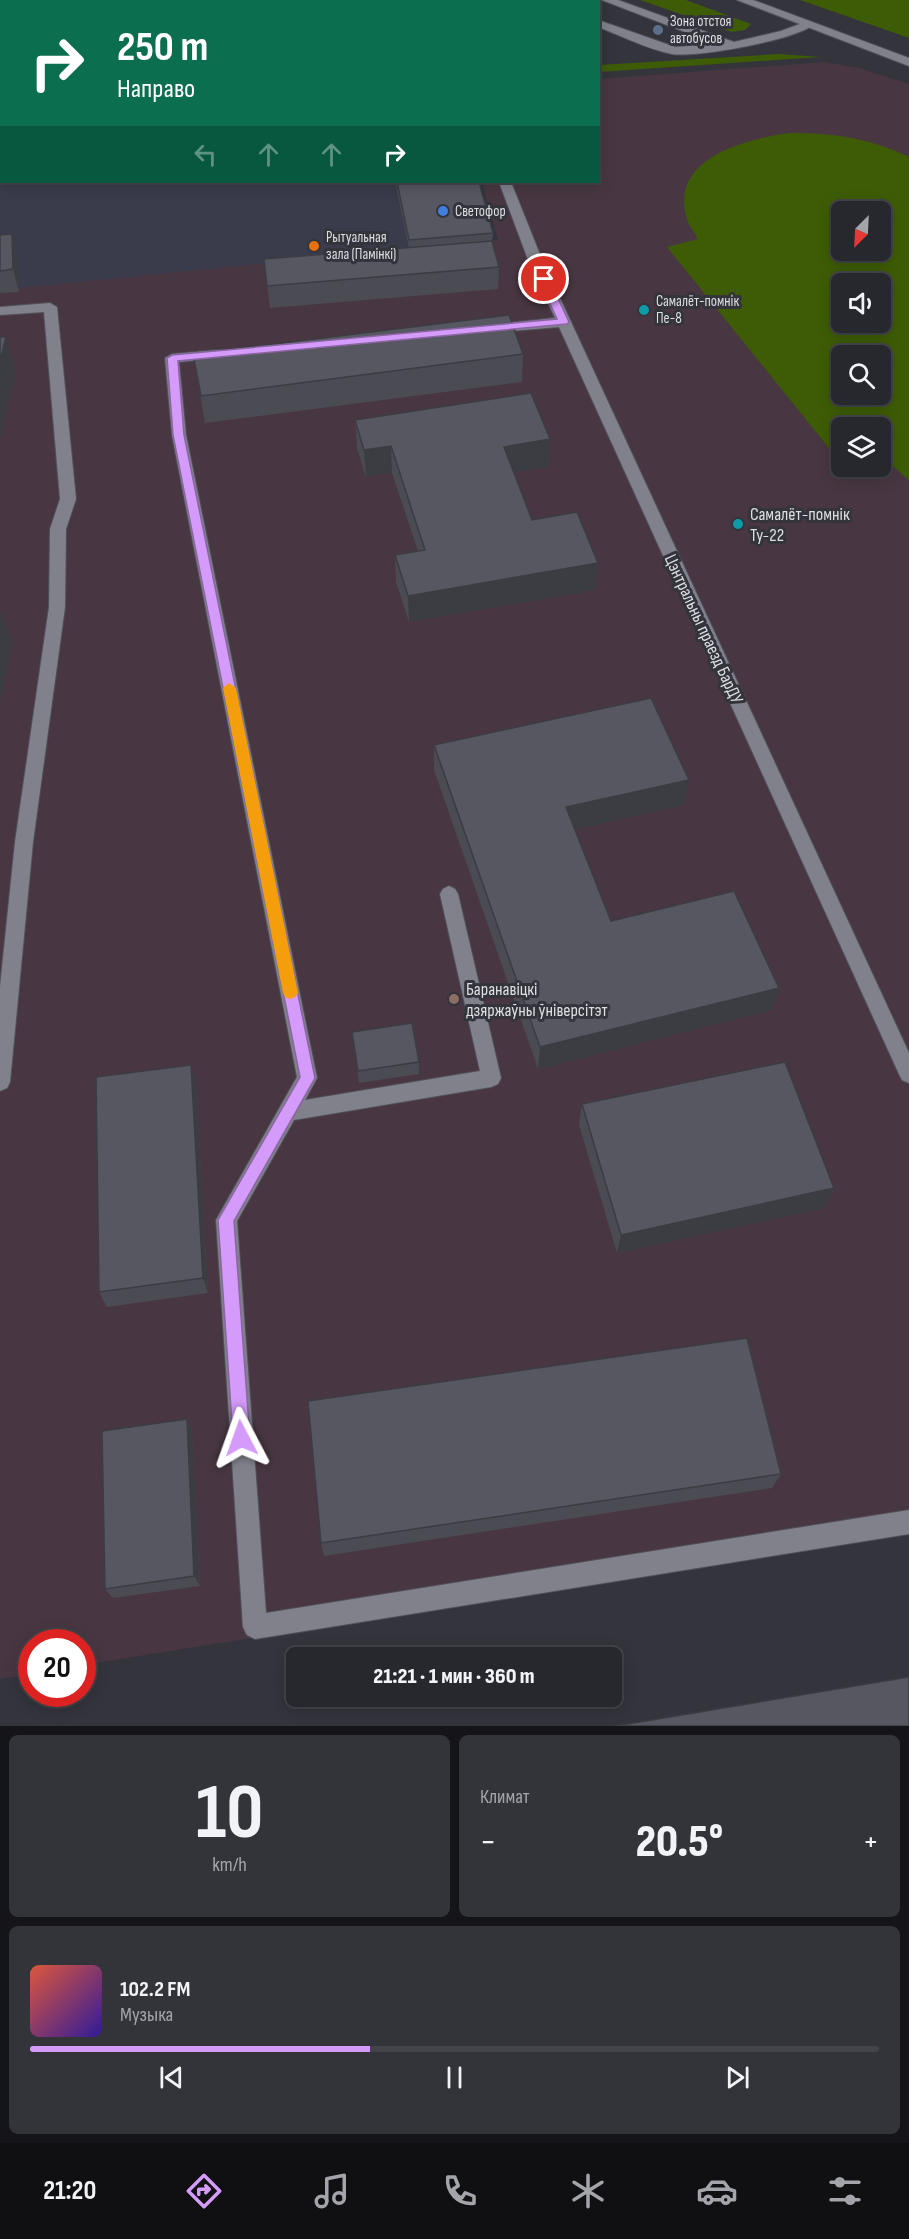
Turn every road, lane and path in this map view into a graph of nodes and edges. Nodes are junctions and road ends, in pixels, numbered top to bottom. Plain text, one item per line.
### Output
1 (608, 0) edge
2 (743, 0) edge
3 (600, 24) edge
4 (808, 24) junction
5 (733, 46) junction
6 (909, 62) edge
7 (506, 183) edge
8 (0, 311) edge
9 (563, 322) junction
10 (469, 331) edge
11 (231, 353) edge
12 (449, 894) dead end
13 (909, 1074) edge
14 (0, 1082) edge
15 (288, 1112) junction
16 (909, 1522) edge

1 - 5 main road
2 - 4 main road
3 - 5 main road
4 - 5 main road
4 - 6 main road
7 - 9 main road, Цэнтральны праезд БарДУ
8 - 14 main road
9 - 10 main road
9 - 13 main road, Цэнтральны праезд БарДУ
11 - 15 main road
12 - 15 main road
15 - 16 main road

